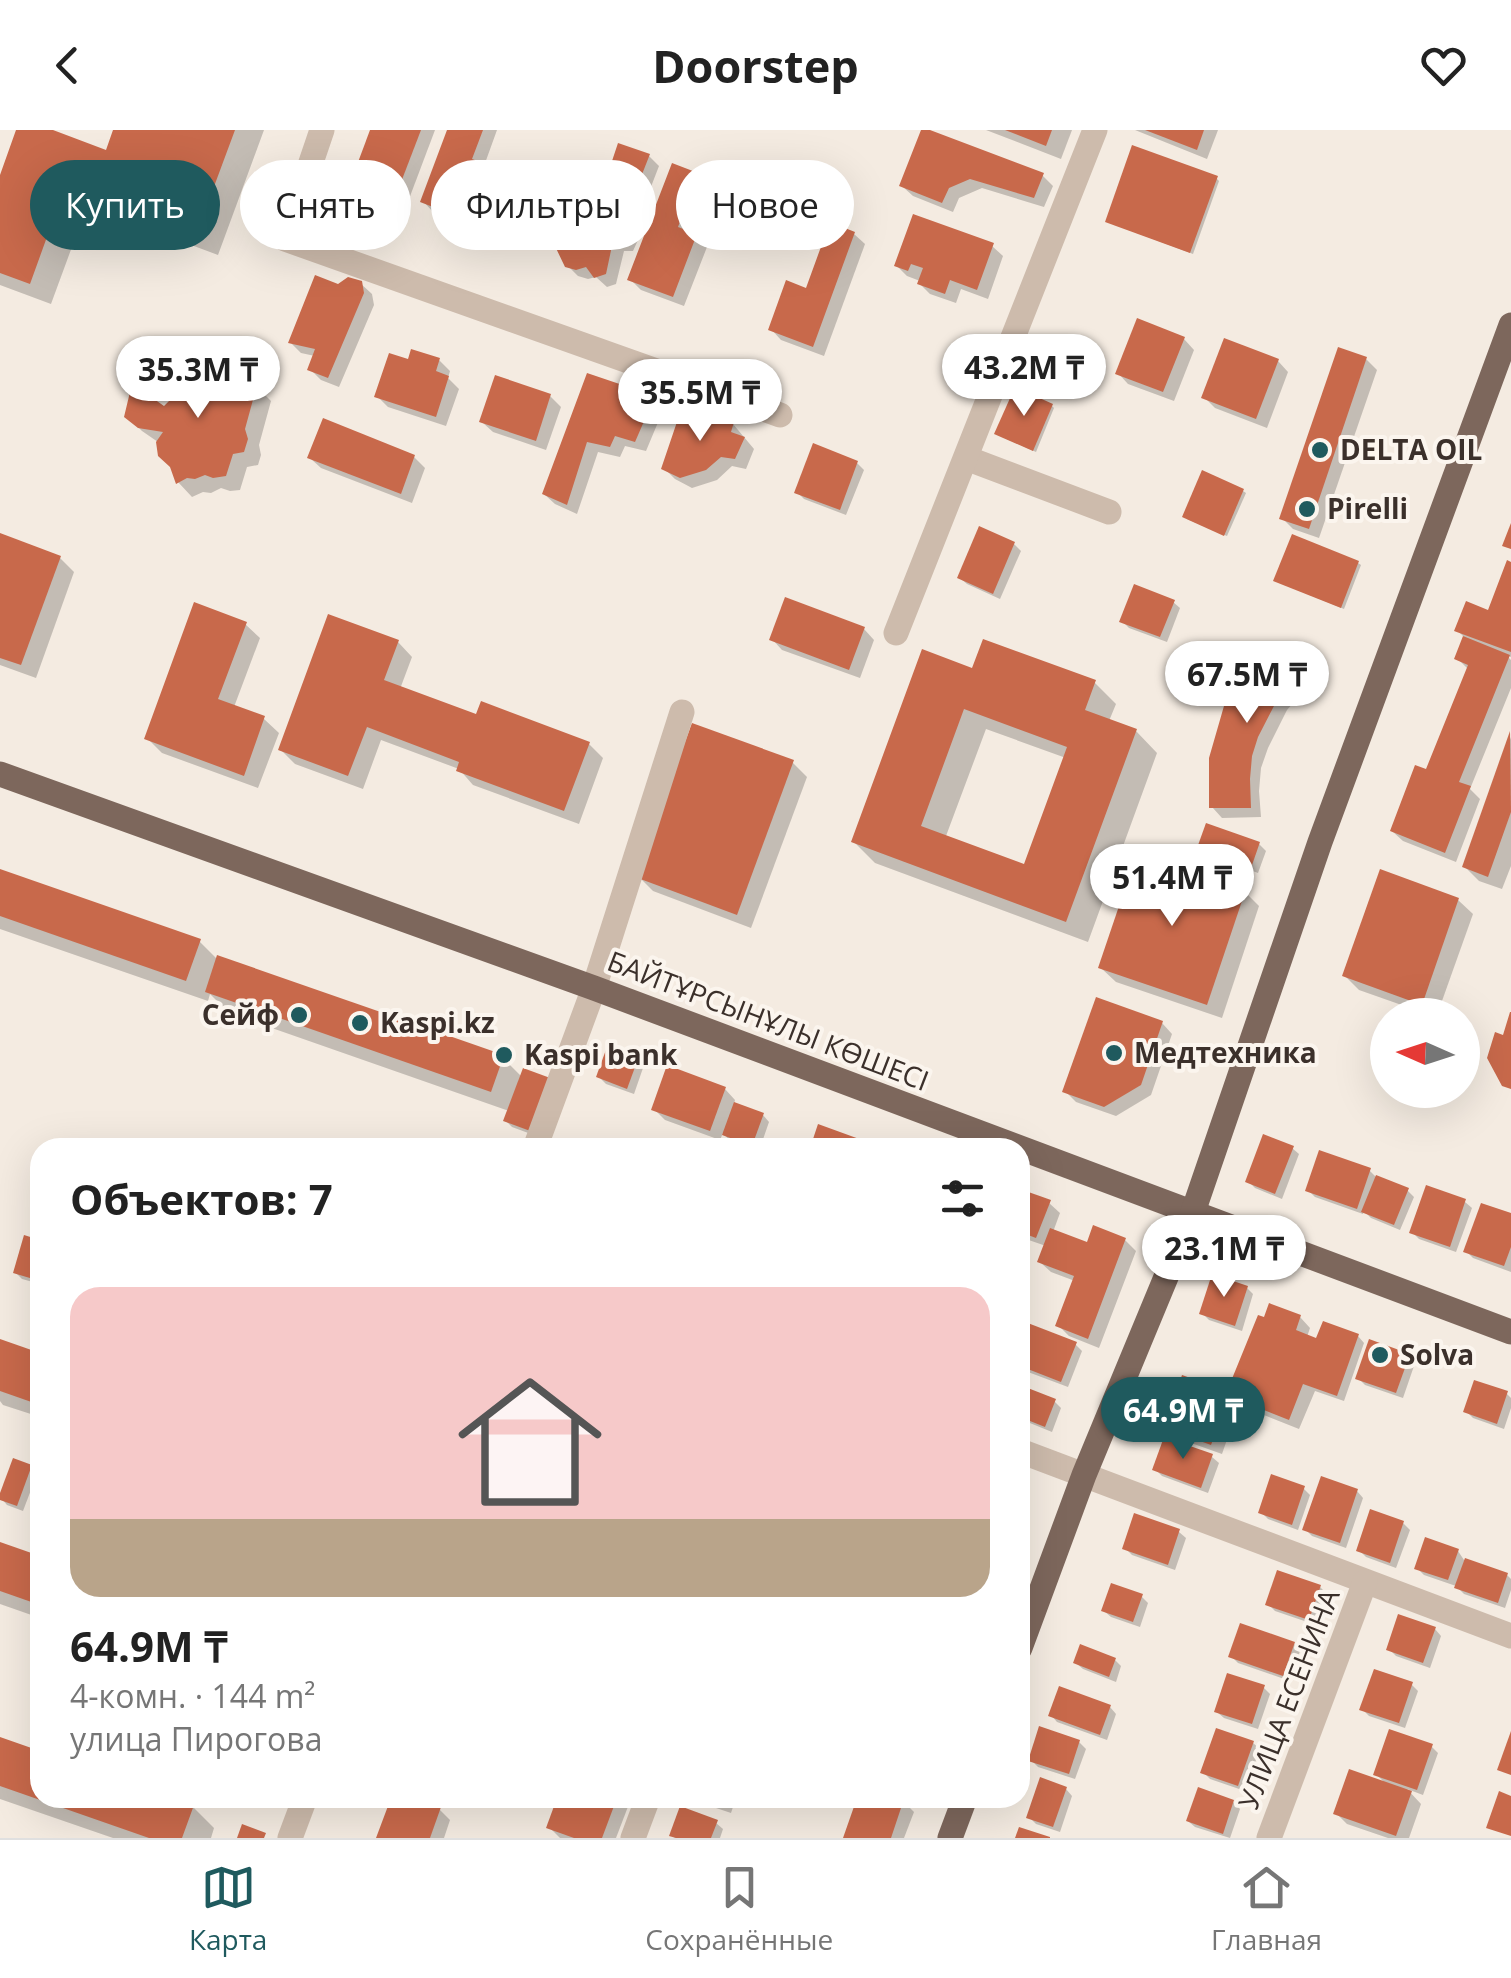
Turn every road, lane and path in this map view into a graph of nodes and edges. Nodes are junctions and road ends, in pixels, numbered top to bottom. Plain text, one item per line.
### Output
1 (322, 130) edge
2 (1096, 130) edge
3 (1511, 325) edge
4 (780, 415) dead end
5 (966, 458) junction
6 (1109, 512) dead end
7 (896, 633) dead end
8 (682, 712) dead end
9 (0, 774) edge
10 (594, 988) junction
11 (540, 1138) edge
12 (995, 1138) edge
13 (1030, 1151) edge
14 (1193, 1212) junction
15 (1511, 1332) edge
16 (1030, 1455) edge
17 (1084, 1475) junction
18 (1366, 1582) junction
19 (1030, 1621) edge
20 (1511, 1636) edge
21 (301, 1808) edge
22 (644, 1808) edge
23 (961, 1808) edge
24 (290, 1838) edge
25 (633, 1838) edge
26 (950, 1838) edge
27 (1268, 1838) edge

1 - 4 street
2 - 5 street
3 - 14 main road
5 - 6 street
5 - 7 street
8 - 10 street
9 - 10 main road, БАЙТҰРСЫНҰЛЫ КӨШЕСІ
10 - 11 street
10 - 12 main road, БАЙТҰРСЫНҰЛЫ КӨШЕСІ
13 - 14 main road, БАЙТҰРСЫНҰЛЫ КӨШЕСІ
14 - 15 main road, БАЙТҰРСЫНҰЛЫ КӨШЕСІ
14 - 17 main road
16 - 17 street
17 - 18 street
17 - 19 main road
18 - 20 street
18 - 27 street, УЛИЦА ЕСЕНИНА
21 - 24 street
22 - 25 street
23 - 26 main road

